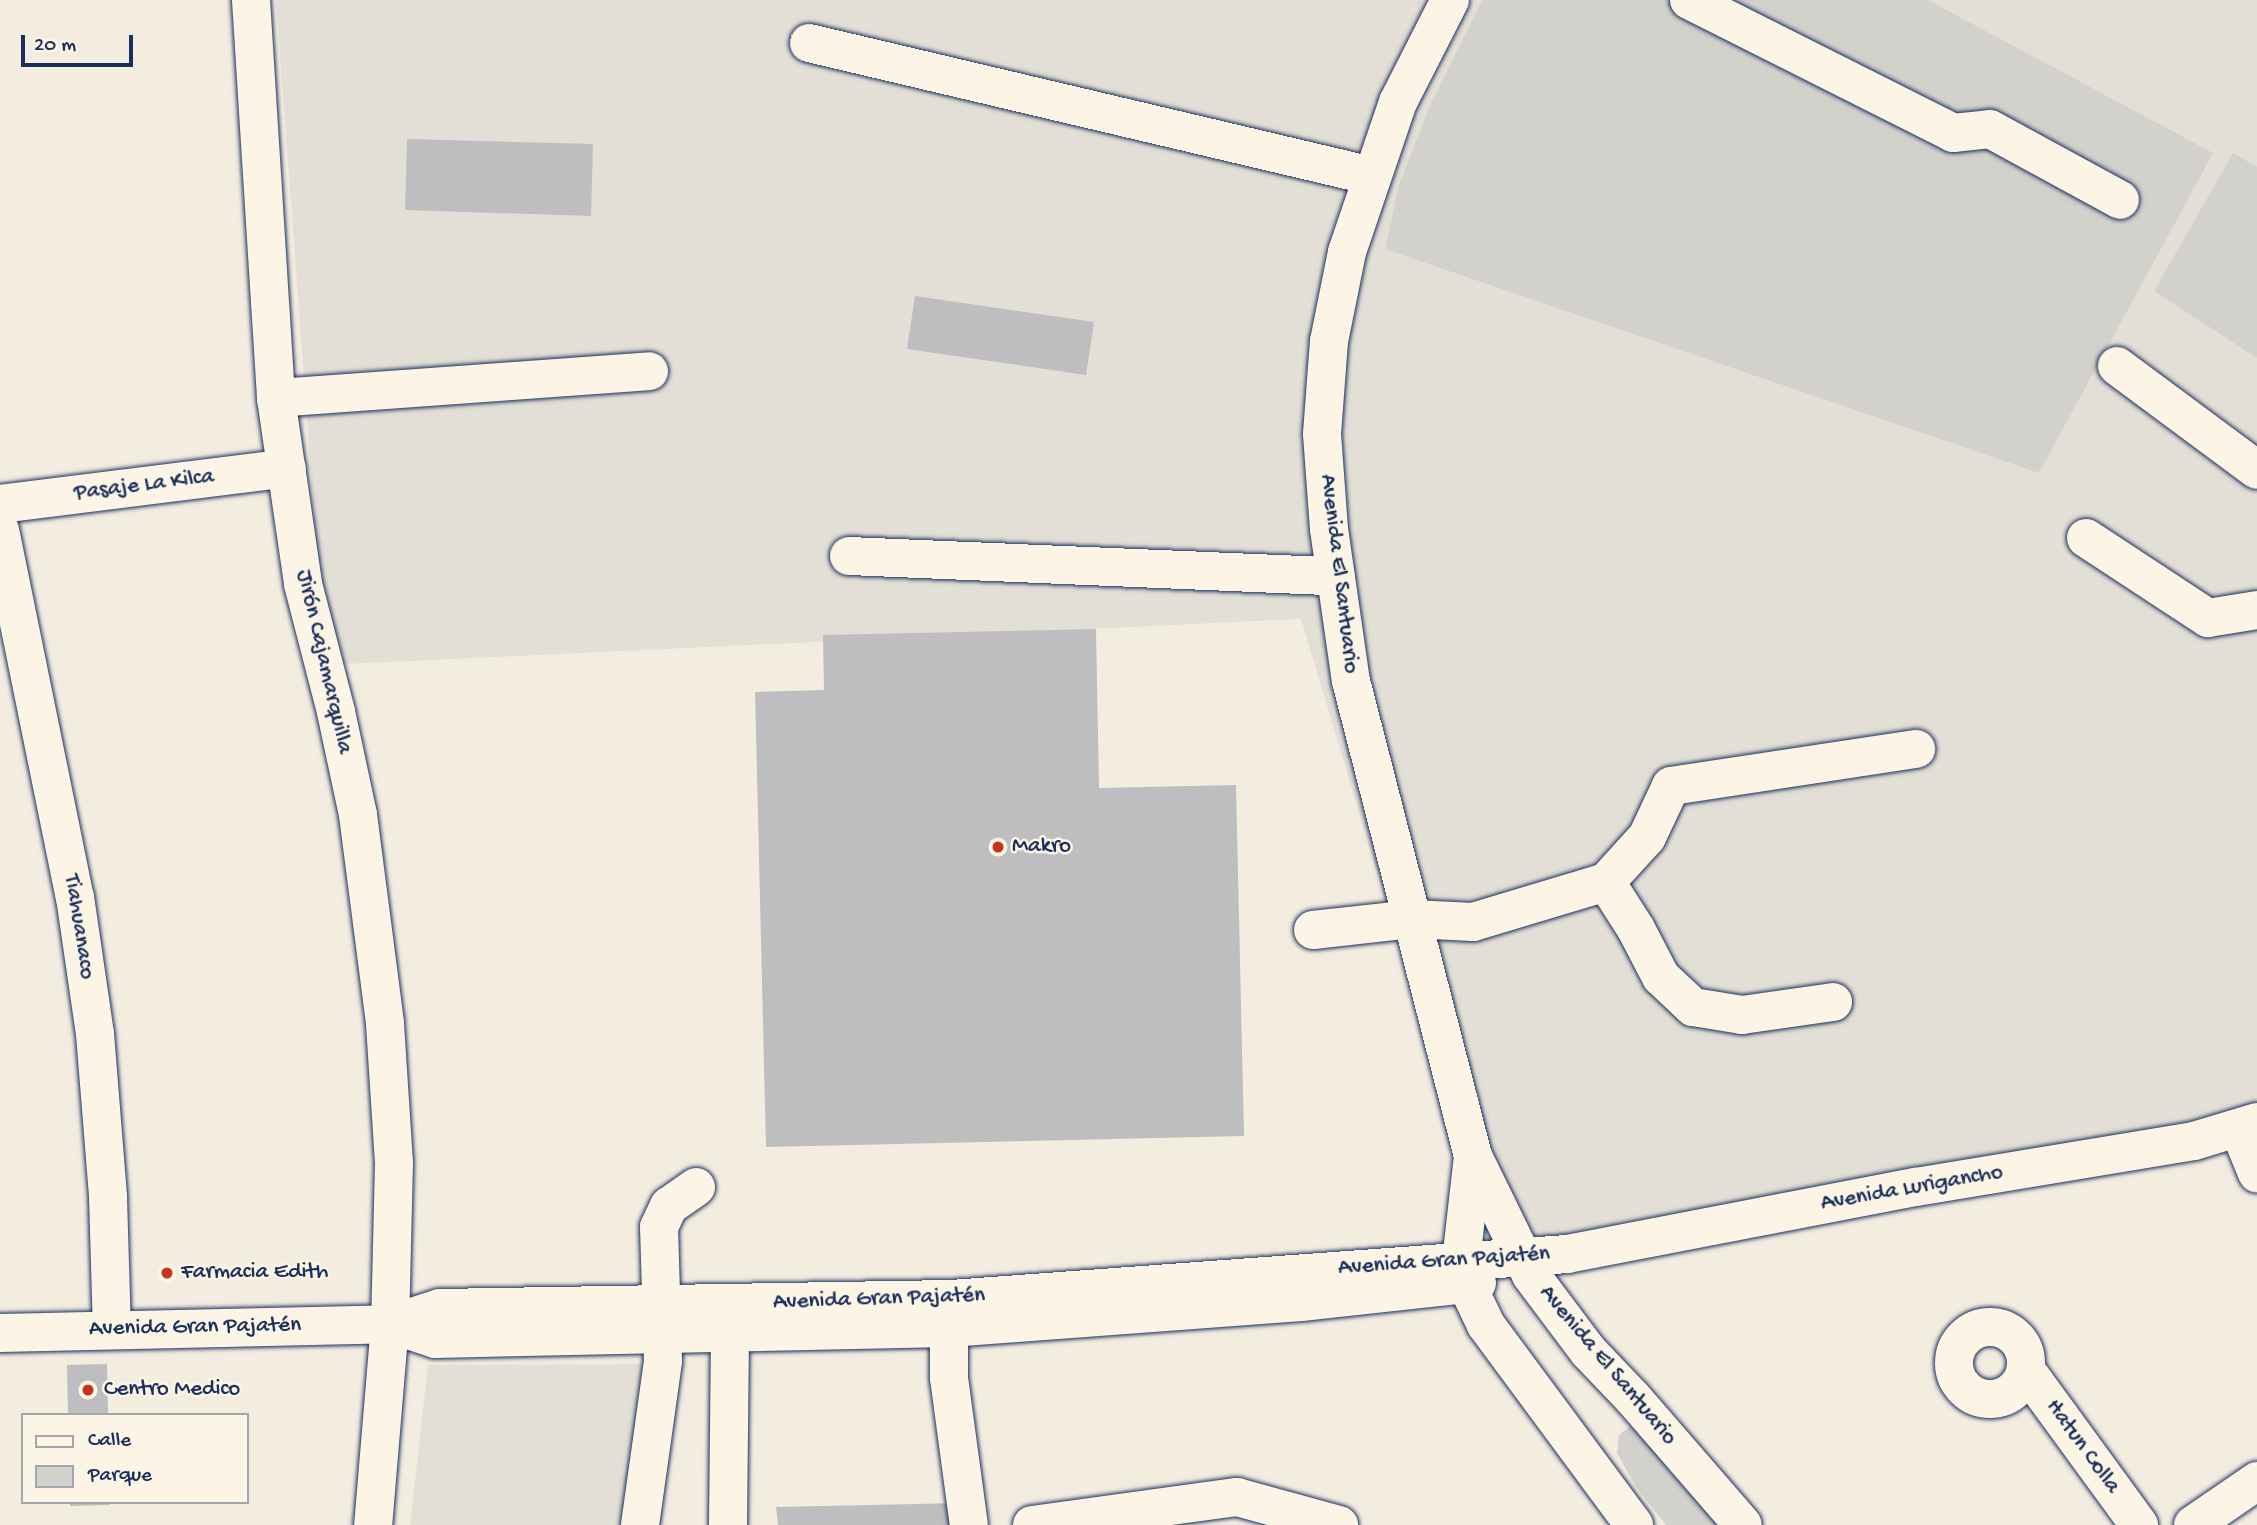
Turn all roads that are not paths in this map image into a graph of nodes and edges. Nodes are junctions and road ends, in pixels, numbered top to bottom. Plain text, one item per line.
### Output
1 (251, 0) edge
2 (1450, 0) edge
3 (1689, 0) edge
4 (809, 43) dead end
5 (1371, 176) junction
6 (2120, 200) dead end
7 (2117, 366) dead end
8 (649, 371) dead end
9 (276, 398) junction
10 (287, 468) junction
11 (2257, 470) edge
12 (0, 504) edge
13 (0, 530) edge
14 (2086, 538) dead end
15 (849, 556) dead end
16 (1336, 576) junction
17 (2257, 610) edge
18 (1916, 749) dead end
19 (1606, 882) junction
20 (1413, 919) junction
21 (1313, 930) dead end
22 (1833, 1002) dead end
23 (2248, 1125) edge
24 (1473, 1156) junction
25 (2257, 1173) edge
26 (696, 1187) dead end
27 (1567, 1254) joint
28 (1526, 1266) junction
29 (1464, 1273) junction
30 (661, 1319) junction
31 (390, 1324) junction
32 (949, 1328) junction
33 (112, 1329) junction
34 (0, 1333) edge
35 (730, 1333) junction
36 (2025, 1370) dead end
37 (2257, 1480) edge
38 (1630, 1524) edge
39 (373, 1525) edge
40 (640, 1525) edge
41 (728, 1525) edge
42 (969, 1525) edge
43 (1032, 1525) edge
44 (1339, 1525) edge
45 (1743, 1525) edge
46 (2139, 1525) edge
47 (2193, 1525) edge

1 - 9 street, Jirón Cajamarquilla
2 - 5 street, Avenida El Santuario
3 - 6 street
4 - 5 street
5 - 16 street, Avenida El Santuario
7 - 11 street
8 - 9 street
9 - 10 street, Jirón Cajamarquilla
10 - 12 street, Pasaje La Kilca
10 - 31 street, Jirón Cajamarquilla
13 - 33 street, Tiahuanaco
14 - 17 street
15 - 16 street
16 - 20 street, Avenida El Santuario
18 - 19 street
19 - 20 street
19 - 22 street
20 - 21 street
20 - 24 street, Avenida El Santuario
23 - 25 street
23 - 27 street, Avenida Lurigancho
24 - 28 street, Avenida El Santuario
24 - 29 street, Avenida El Santuario
26 - 30 street
27 - 28 street, Avenida Gran Pajatén
28 - 29 street, Avenida Gran Pajatén
28 - 45 street, Avenida El Santuario
29 - 30 street, Avenida Gran Pajatén
29 - 32 street, Avenida Gran Pajatén
29 - 38 street
30 - 31 street, Avenida Gran Pajatén
30 - 35 street, Avenida Gran Pajatén
30 - 40 street
31 - 33 street, Avenida Gran Pajatén
31 - 39 street, Jirón Cajamarquilla
32 - 35 street, Avenida Gran Pajatén
32 - 42 street
33 - 34 street, Avenida Gran Pajatén
35 - 41 street
36 - 46 street, Hatun Colla
37 - 47 street
43 - 44 street

